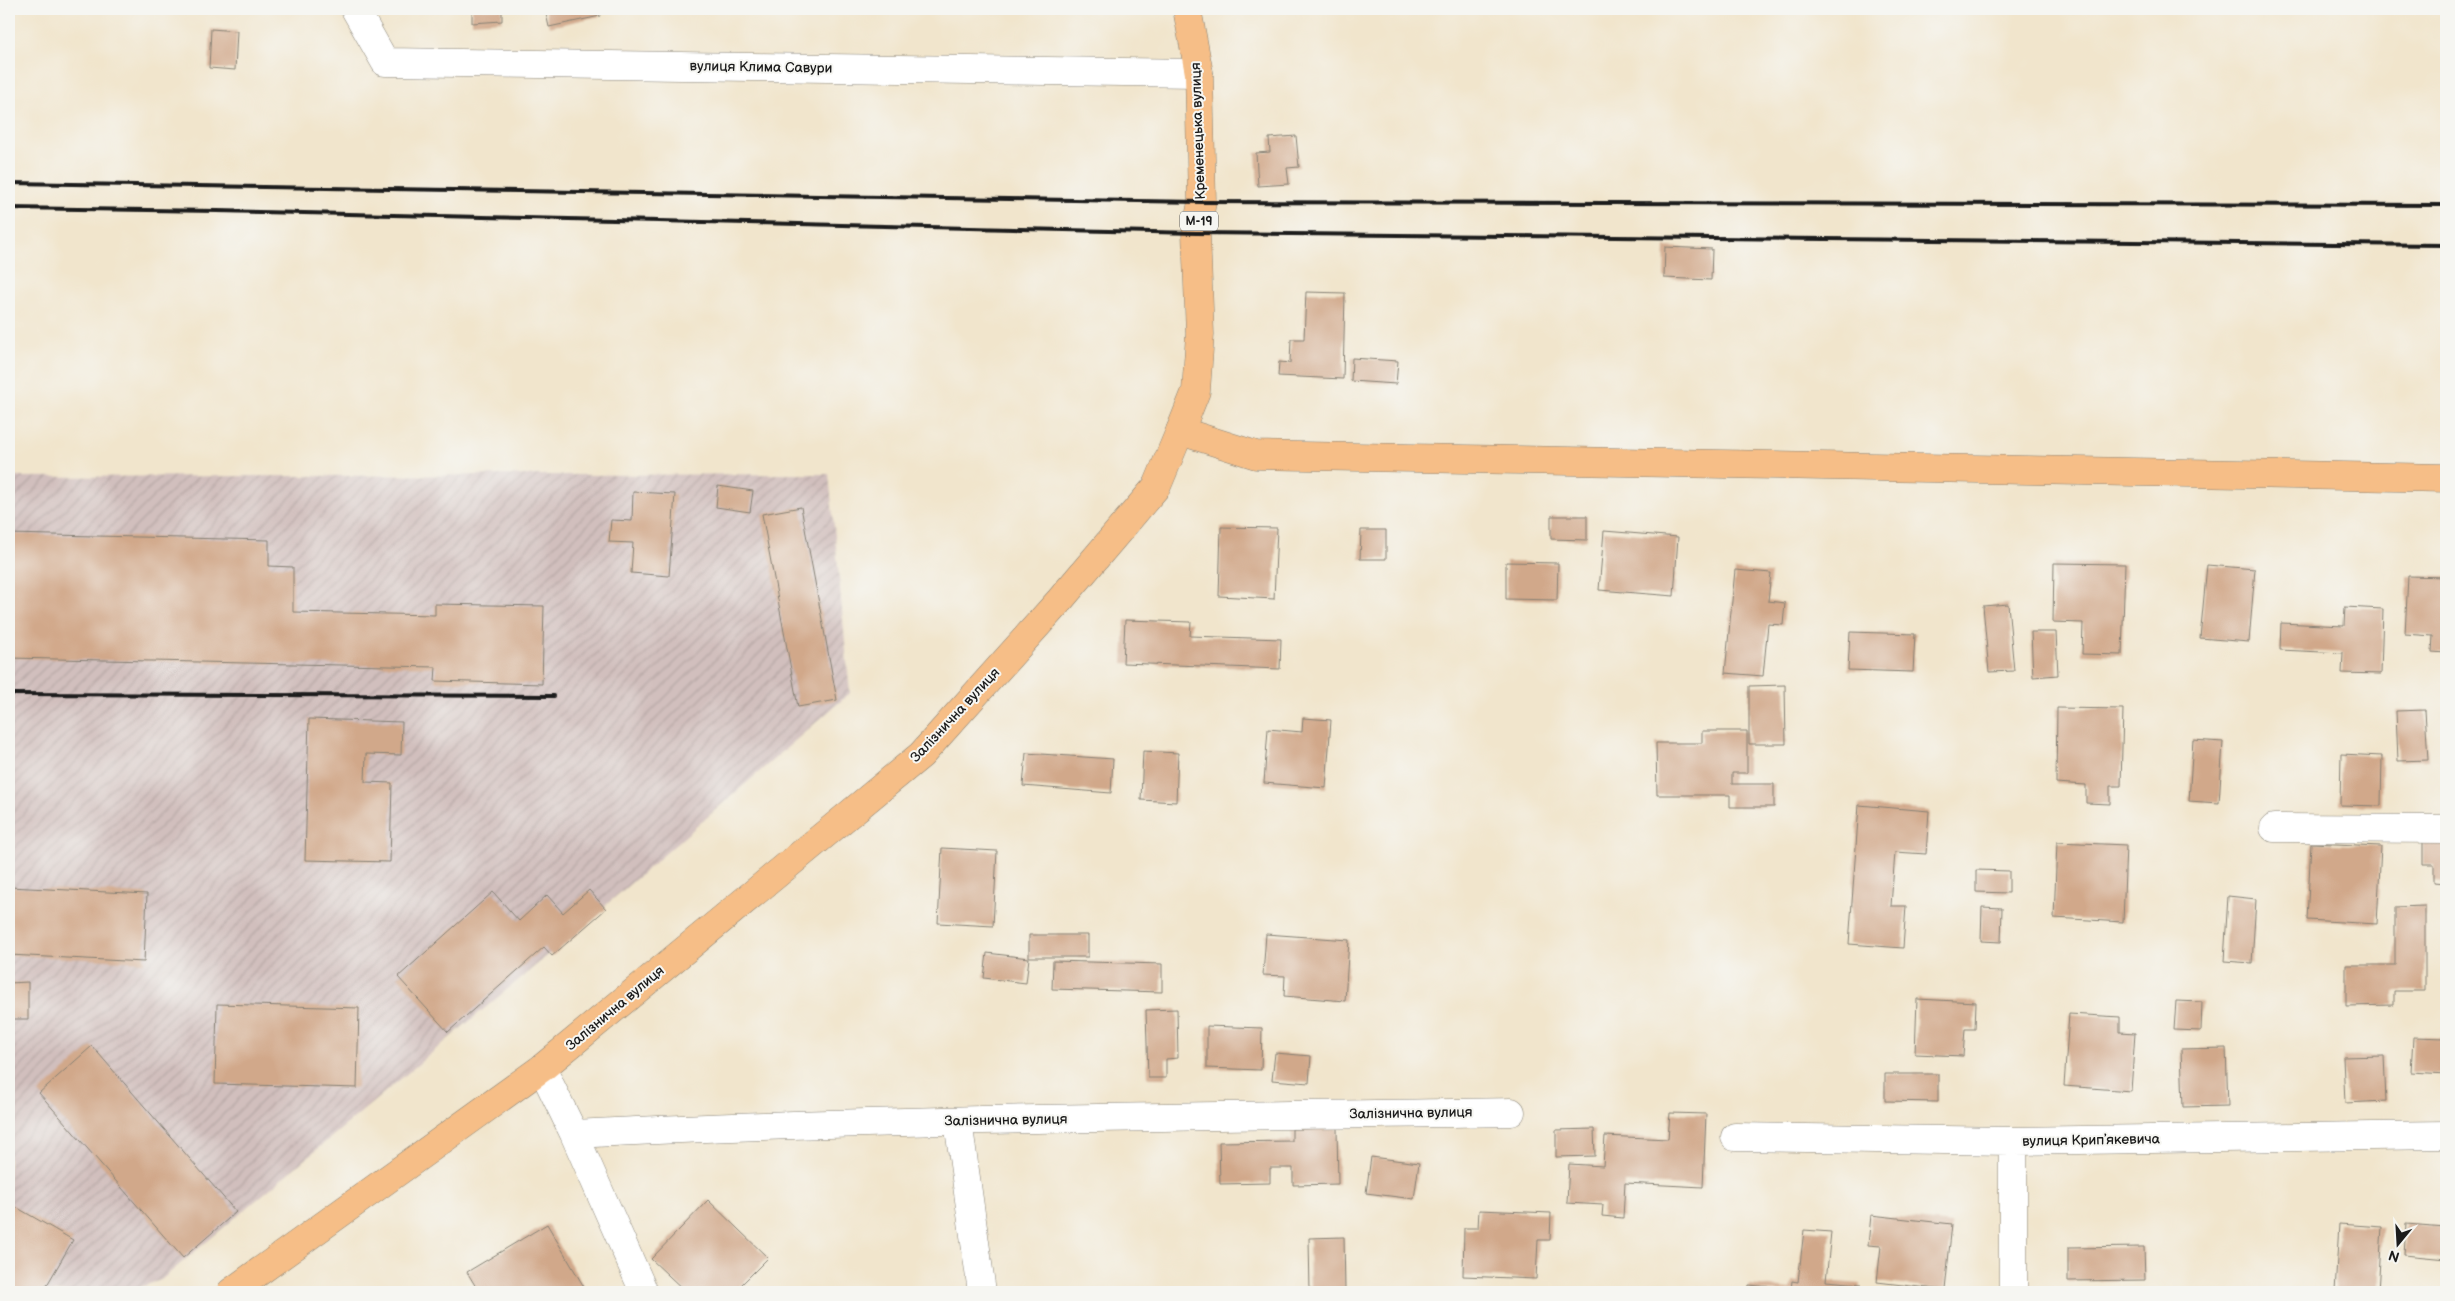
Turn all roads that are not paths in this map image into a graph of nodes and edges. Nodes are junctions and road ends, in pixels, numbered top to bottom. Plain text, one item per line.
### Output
1 (356, 9) edge
2 (1187, 9) edge
3 (1198, 73) junction
4 (1180, 431) junction
5 (2446, 478) edge
6 (2274, 828) dead end
7 (2446, 829) edge
8 (542, 1068) junction
9 (1511, 1112) dead end
10 (958, 1121) junction
11 (574, 1134) junction
12 (2446, 1135) edge
13 (1735, 1137) dead end
14 (2012, 1141) junction
15 (231, 1292) edge
16 (644, 1292) edge
17 (982, 1292) edge
18 (2014, 1292) edge

1 - 3 street, вулиця Клима Савури
2 - 3 main road, Кременецька вулиця / М-19
3 - 4 main road, Кременецька вулиця / М-19
4 - 5 main road
4 - 8 main road, Залізнична вулиця / М-19
6 - 7 street
8 - 11 street
8 - 15 main road, Залізнична вулиця / М-19
9 - 10 street, Залізнична вулиця
10 - 11 street, Залізнична вулиця
10 - 17 street
11 - 16 street
12 - 14 street, вулиця Крипʼякевича
13 - 14 street, вулиця Крипʼякевича
14 - 18 street

